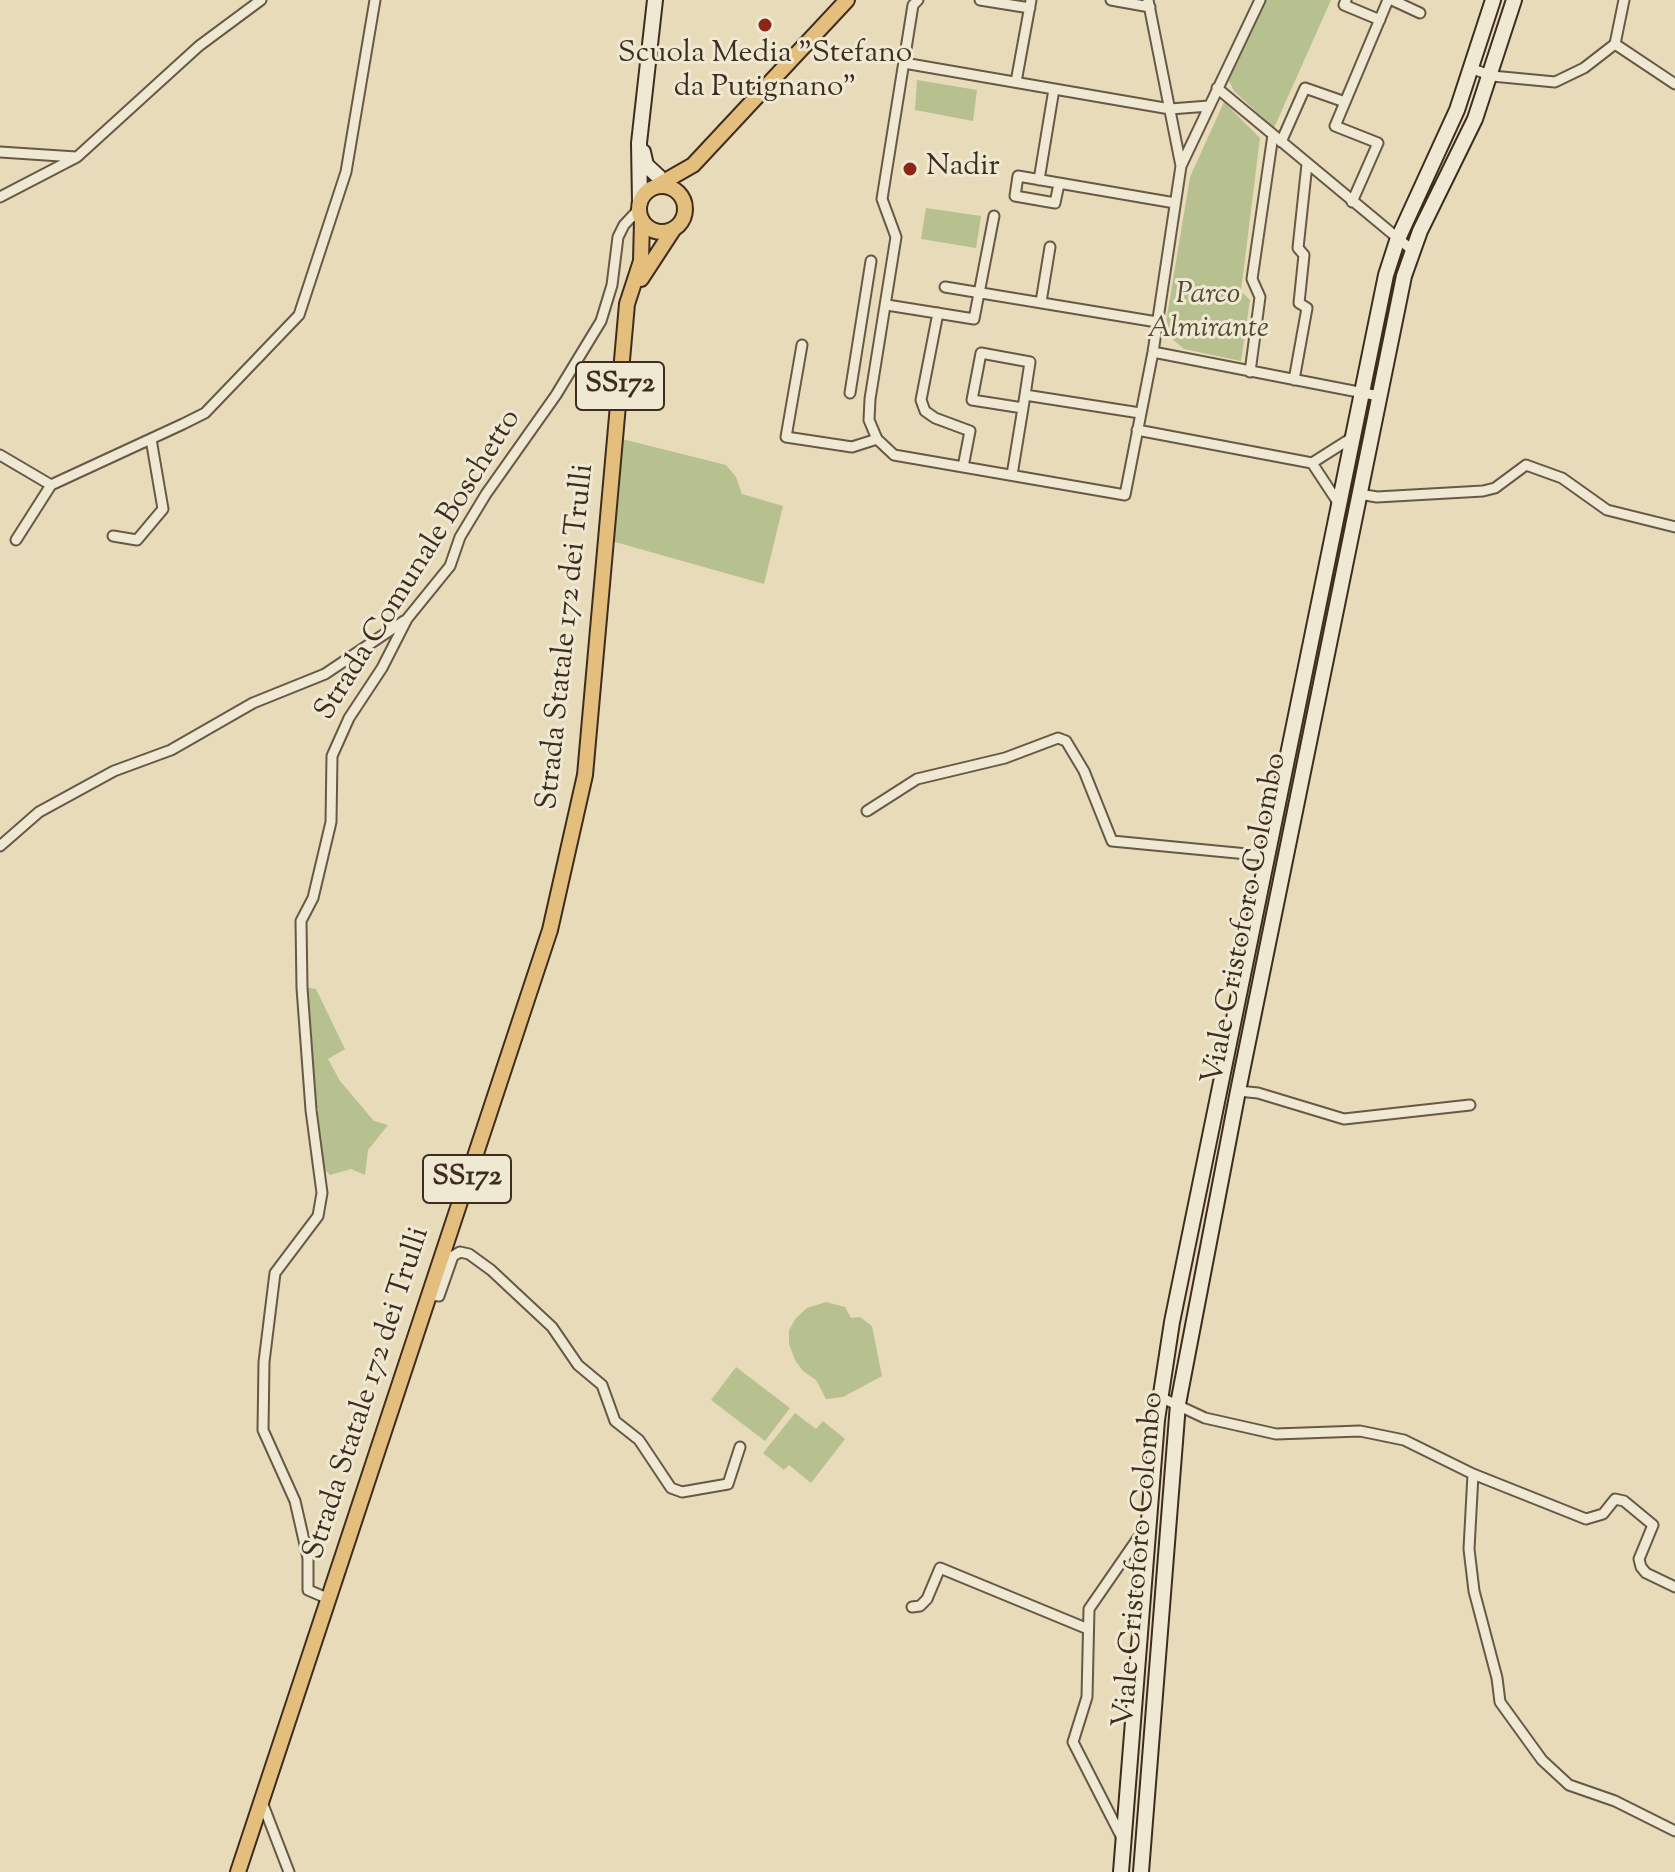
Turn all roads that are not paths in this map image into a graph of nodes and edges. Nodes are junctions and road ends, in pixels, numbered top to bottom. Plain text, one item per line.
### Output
1 (261, 0) edge
2 (375, 0) edge
3 (655, 0) edge
4 (847, 0) edge
5 (980, 0) edge
6 (1111, 0) edge
7 (1260, 0) edge
8 (1346, 0) edge
9 (1390, 0) edge
10 (1493, 0) edge
11 (1514, 0) edge
12 (1624, 0) edge
13 (916, 3) edge
14 (1030, 4) edge
15 (1149, 4) edge
16 (1420, 13) dead end
17 (1380, 20) junction
18 (1615, 44) junction
19 (904, 63) junction
20 (1473, 69) junction
21 (1492, 76) junction
22 (1016, 82) junction
23 (1675, 84) edge
24 (1217, 88) junction
25 (1054, 89) junction
26 (1345, 102) junction
27 (1209, 106) junction
28 (1170, 109) junction
29 (641, 136) junction
30 (1277, 138) junction
31 (0, 152) edge
32 (77, 157) junction
33 (1307, 164) junction
34 (693, 165) junction
35 (1181, 166) junction
36 (1039, 180) junction
37 (663, 181) junction
38 (1059, 184) junction
39 (0, 197) edge
40 (684, 201) junction
41 (1352, 202) junction
42 (1175, 203) junction
43 (640, 210) junction
44 (994, 216) dead end
45 (673, 229) junction
46 (657, 232) junction
47 (641, 237) junction
48 (1397, 241) junction
49 (1050, 247) dead end
50 (1412, 250) junction
51 (618, 252) junction
52 (871, 261) dead end
53 (945, 287) dead end
54 (980, 292) junction
55 (1041, 302) junction
56 (627, 304) junction
57 (887, 305) junction
58 (938, 313) junction
59 (1157, 322) junction
60 (802, 345) dead end
61 (1153, 352) junction
62 (856, 359) junction
63 (876, 362) junction
64 (1250, 372) junction
65 (1294, 380) junction
66 (850, 393) dead end
67 (1361, 393) junction
68 (1025, 395) junction
69 (1379, 396) junction
70 (1023, 408) junction
71 (1140, 413) junction
72 (1137, 430) junction
73 (1353, 437) junction
74 (151, 439) junction
75 (877, 439) junction
76 (0, 455) edge
77 (1312, 463) junction
78 (963, 467) junction
79 (1012, 475) junction
80 (51, 485) junction
81 (1359, 494) junction
82 (1339, 504) junction
83 (1675, 527) edge
84 (113, 536) dead end
85 (16, 540) dead end
86 (407, 619) junction
87 (1283, 779) junction
88 (1301, 783) junction
89 (867, 811) dead end
90 (0, 846) edge
91 (1268, 856) junction
92 (1238, 1091) junction
93 (1470, 1105) dead end
94 (429, 1295) junction
95 (1160, 1397) junction
96 (1178, 1404) junction
97 (740, 1447) dead end
98 (1473, 1474) junction
99 (1148, 1530) junction
100 (1675, 1587) edge
101 (329, 1599) junction
102 (912, 1607) dead end
103 (1088, 1629) junction
104 (262, 1802) junction
105 (1675, 1831) edge
106 (1124, 1841) junction
107 (290, 1871) edge
108 (238, 1872) edge
109 (1121, 1872) edge
110 (1141, 1872) edge

1 - 32 street
2 - 74 street
3 - 29 main road
4 - 34 main road
5 - 14 street
6 - 15 street
7 - 24 street
8 - 17 street
9 - 16 street
9 - 17 street
10 - 20 main road, Viale Cristoforo Colombo
11 - 21 main road, Viale Cristoforo Colombo
12 - 18 street
13 - 19 street
14 - 22 street
15 - 28 street
17 - 26 street
18 - 21 street
18 - 23 street
19 - 22 street
19 - 57 street
20 - 21 street
20 - 48 main road, Viale Cristoforo Colombo
21 - 50 main road, Viale Cristoforo Colombo
22 - 25 street
24 - 27 street
24 - 30 street
25 - 28 street
25 - 36 street
26 - 30 street
26 - 41 street
27 - 28 street
27 - 35 street
28 - 35 street
29 - 37 main road
29 - 43 main road
30 - 33 street
30 - 64 street
31 - 32 street
32 - 39 street
33 - 41 street
33 - 65 street
34 - 37 main road
34 - 40 main road
35 - 42 street
36 - 38 street
36 - 38 street
37 - 40 main road
37 - 43 main road
38 - 42 street
40 - 45 main road
41 - 48 street
42 - 59 street
43 - 46 main road
43 - 47 main road, Strada Statale 172 dei Trulli / SS172
43 - 51 street, Strada Comunale Boschetto
44 - 54 street
45 - 46 main road
45 - 56 main road
46 - 47 main road
47 - 51 street
47 - 56 main road, Strada Statale 172 dei Trulli / SS172
48 - 50 street
48 - 67 main road, Viale Cristoforo Colombo
49 - 55 street
50 - 69 main road, Viale Cristoforo Colombo
51 - 86 street, Strada Comunale Boschetto
52 - 62 street
53 - 54 street
54 - 55 street
54 - 58 street
55 - 59 street
56 - 94 main road, Strada Statale 172 dei Trulli / SS172
57 - 58 street
57 - 63 street
58 - 78 street
59 - 61 street
60 - 75 street
61 - 64 street
61 - 71 street
62 - 63 street
62 - 66 street
63 - 75 street
64 - 65 street
65 - 67 street
67 - 69 street
67 - 73 main road, Viale Cristoforo Colombo
68 - 70 street
68 - 70 street
68 - 71 street
69 - 81 main road, Viale Cristoforo Colombo
70 - 79 street
71 - 72 street
72 - 77 street
72 - 79 street
73 - 77 street
73 - 82 main road, Viale Cristoforo Colombo
74 - 80 street
74 - 84 street
75 - 78 street
76 - 80 street
77 - 82 street
78 - 79 street
80 - 85 street
81 - 83 street
81 - 88 main road, Viale Cristoforo Colombo
82 - 87 main road, Viale Cristoforo Colombo
86 - 90 street
86 - 101 street, Strada Comunale Boschetto
87 - 88 street
87 - 91 main road, Viale Cristoforo Colombo
88 - 92 main road, Viale Cristoforo Colombo
89 - 91 street
91 - 95 main road, Viale Cristoforo Colombo
92 - 93 street
92 - 96 main road, Viale Cristoforo Colombo
94 - 97 street
94 - 101 main road, Strada Statale 172 dei Trulli / SS172
95 - 96 street
95 - 99 main road, Viale Cristoforo Colombo
96 - 98 street
96 - 110 main road, Viale Cristoforo Colombo
98 - 100 street
98 - 105 street
99 - 103 street
99 - 106 main road, Viale Cristoforo Colombo
101 - 104 main road, Strada Statale 172 dei Trulli / SS172
102 - 103 street
103 - 106 street
104 - 107 street
104 - 108 main road, Strada Statale 172 dei Trulli / SS172
106 - 109 main road, Viale Cristoforo Colombo

